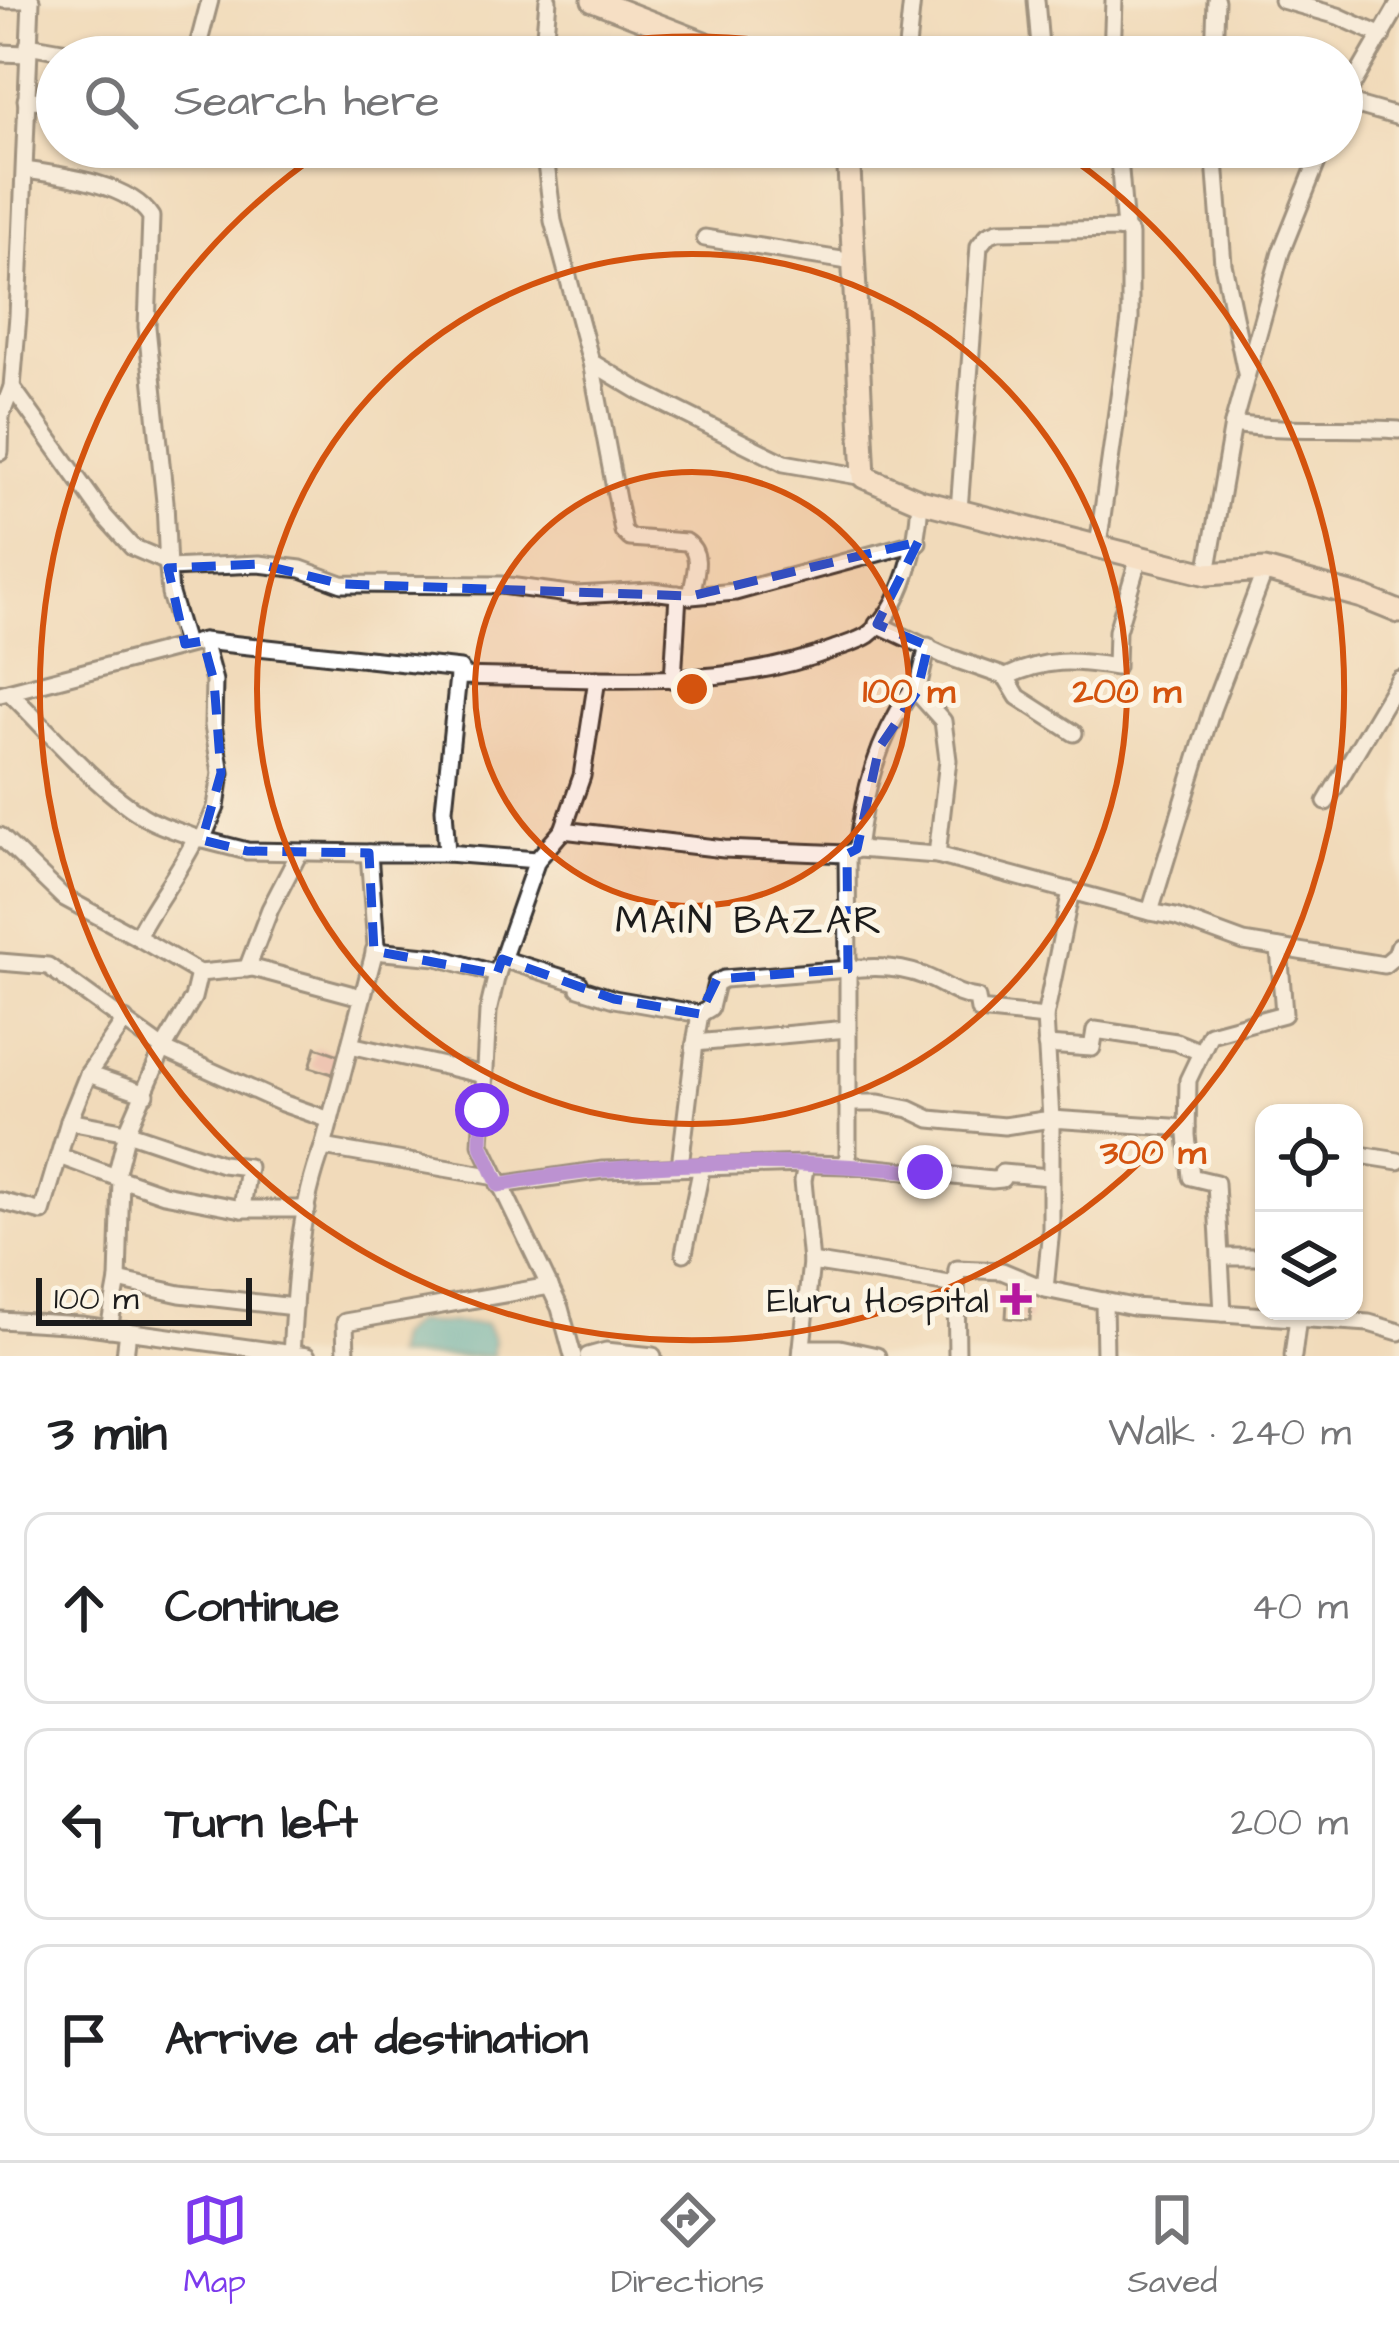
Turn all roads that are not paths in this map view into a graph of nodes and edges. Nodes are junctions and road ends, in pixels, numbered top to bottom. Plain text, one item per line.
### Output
1 (4, 0) edge
2 (31, 0) edge
3 (210, 0) edge
4 (548, 0) edge
5 (593, 0) edge
6 (912, 0) edge
7 (1036, 0) edge
8 (1114, 0) edge
9 (1216, 0) edge
10 (1282, 0) edge
11 (1399, 4) edge
12 (201, 36) edge
13 (545, 36) edge
14 (686, 36) edge
15 (908, 36) edge
16 (1039, 36) edge
17 (1113, 36) edge
18 (1215, 36) edge
19 (1382, 36) junction
20 (27, 49) junction
21 (36, 50) edge
22 (0, 53) edge
23 (1363, 67) edge
24 (26, 100) junction
25 (36, 100) edge
26 (1363, 108) edge
27 (1399, 117) edge
28 (547, 168) edge
29 (849, 168) edge
30 (1121, 168) edge
31 (1215, 168) edge
32 (1315, 168) edge
33 (25, 170) junction
34 (1125, 229) junction
35 (705, 238) dead end
36 (854, 262) junction
37 (0, 275) edge
38 (19, 278) junction
39 (591, 362) junction
40 (1246, 376) junction
41 (12, 387) junction
42 (1, 416) edge
43 (1233, 424) junction
44 (1399, 430) edge
45 (0, 452) edge
46 (864, 477) junction
47 (920, 500) junction
48 (958, 510) junction
49 (918, 542) junction
50 (1098, 546) junction
51 (1139, 556) junction
52 (166, 565) junction
53 (1265, 570) junction
54 (1207, 574) junction
55 (684, 595) junction
56 (1399, 612) edge
57 (877, 624) junction
58 (203, 641) junction
59 (185, 644) junction
60 (928, 646) junction
61 (458, 676) junction
62 (1006, 677) junction
63 (597, 679) junction
64 (1399, 679) edge
65 (673, 680) junction
66 (917, 692) junction
67 (5, 693) edge
68 (1074, 733) dead end
69 (1326, 802) dead end
70 (563, 830) junction
71 (0, 836) edge
72 (199, 839) junction
73 (852, 851) junction
74 (369, 854) junction
75 (447, 854) junction
76 (298, 855) junction
77 (937, 855) junction
78 (537, 860) junction
79 (1071, 891) junction
80 (1150, 912) junction
81 (137, 938) junction
82 (1399, 946) edge
83 (1279, 948) junction
84 (374, 951) junction
85 (0, 962) edge
86 (500, 966) junction
87 (248, 969) junction
88 (848, 969) junction
89 (200, 973) junction
90 (361, 997) junction
91 (700, 1014) junction
92 (1045, 1017) junction
93 (125, 1020) junction
94 (847, 1029) junction
95 (695, 1043) junction
96 (350, 1046) junction
97 (1046, 1046) junction
98 (163, 1049) junction
99 (1201, 1052) junction
100 (88, 1074) junction
101 (484, 1075) junction
102 (146, 1094) junction
103 (847, 1103) junction
104 (1051, 1119) junction
105 (330, 1120) junction
106 (69, 1121) junction
107 (1187, 1128) junction
108 (127, 1132) junction
109 (322, 1147) junction
110 (1363, 1155) edge
111 (59, 1156) junction
112 (1399, 1160) edge
113 (806, 1164) junction
114 (680, 1166) junction
115 (702, 1166) junction
116 (848, 1166) junction
117 (1049, 1177) junction
118 (119, 1178) junction
119 (497, 1181) junction
120 (0, 1202) edge
121 (242, 1209) junction
122 (307, 1209) junction
123 (684, 1253) dead end
124 (1222, 1257) junction
125 (1255, 1257) edge
126 (811, 1262) junction
127 (118, 1280) junction
128 (956, 1285) junction
129 (550, 1286) junction
130 (1045, 1289) junction
131 (1104, 1301) junction
132 (294, 1307) junction
133 (1223, 1313) junction
134 (1255, 1315) edge
135 (0, 1320) edge
136 (1298, 1320) edge
137 (1334, 1320) edge
138 (109, 1329) junction
139 (128, 1331) junction
140 (1399, 1333) edge
141 (801, 1352) edge
142 (296, 1355) edge
143 (125, 1356) edge
144 (346, 1356) edge
145 (573, 1356) edge
146 (588, 1356) edge
147 (653, 1356) edge
148 (877, 1356) edge
149 (957, 1356) edge
150 (1105, 1356) edge
151 (1293, 1356) edge

1 - 2 street
2 - 20 street
3 - 12 street
4 - 13 street
5 - 14 main road
6 - 15 street
7 - 16 street
8 - 17 street
9 - 18 street
10 - 19 street
11 - 19 street
19 - 23 street
20 - 21 street
20 - 22 street
20 - 24 street
24 - 25 street
24 - 33 street
26 - 27 street
28 - 39 street
29 - 36 main road
30 - 34 street
31 - 40 street
32 - 40 street
33 - 38 street
33 - 52 street
34 - 48 street
34 - 50 street
35 - 36 street
36 - 46 main road
37 - 38 street
38 - 41 street
39 - 46 street
39 - 55 street
40 - 43 street
41 - 42 street
41 - 52 street
42 - 45 street
43 - 44 street
43 - 54 street
46 - 47 main road
47 - 48 main road
47 - 49 street
48 - 50 main road
49 - 55 street
49 - 57 street
50 - 51 main road
51 - 54 main road
51 - 62 street
52 - 55 street
52 - 59 street
53 - 54 main road
53 - 56 main road
53 - 80 street
55 - 65 street
57 - 60 street
57 - 65 street
58 - 59 street
58 - 61 street
58 - 72 street
59 - 67 street
60 - 62 street
60 - 66 street
61 - 63 street
61 - 75 street
62 - 68 street
63 - 65 street
63 - 70 street
64 - 69 street
66 - 73 street
66 - 77 street
67 - 72 street
70 - 73 street
70 - 78 street
71 - 81 street
72 - 76 street
72 - 81 street
73 - 77 street
73 - 88 street
74 - 75 street
74 - 76 street
74 - 84 street
75 - 78 street
76 - 87 street
77 - 79 street
78 - 86 street
79 - 80 street
79 - 92 street
80 - 83 street
81 - 89 street
82 - 83 street
83 - 99 street
84 - 86 street
84 - 90 street
85 - 93 street
86 - 91 street
86 - 101 street
87 - 89 street
87 - 90 street
88 - 91 street
88 - 92 street
88 - 94 street
89 - 98 street
90 - 96 street
91 - 95 street
92 - 97 street
93 - 98 street
93 - 100 street
94 - 95 street
94 - 103 street
95 - 114 street
96 - 101 street
96 - 105 street
97 - 99 street
97 - 104 street
98 - 102 street
98 - 105 street
99 - 107 street
100 - 102 street
100 - 106 street
101 - 119 street
102 - 108 street
103 - 104 street
103 - 116 street
104 - 107 street
104 - 117 street
105 - 109 street
106 - 108 street
106 - 111 street
107 - 124 street
108 - 118 street
108 - 121 street
109 - 119 street
109 - 122 street
110 - 112 street
111 - 118 street
111 - 120 street
113 - 115 street
113 - 116 street
113 - 126 street
114 - 115 street
114 - 119 street
115 - 123 street
116 - 117 street
117 - 130 street
118 - 121 street
118 - 127 street
119 - 129 street
121 - 122 street
122 - 132 street
124 - 125 street
124 - 133 street
126 - 128 street
126 - 141 street
127 - 132 street
127 - 138 street
128 - 130 street
128 - 149 street
129 - 144 street
129 - 145 street
130 - 131 street
131 - 133 street
131 - 150 street
132 - 142 street
133 - 134 street
135 - 138 street
136 - 151 street
137 - 140 street
138 - 139 street
139 - 142 street
139 - 143 street
141 - 148 street
146 - 147 street

